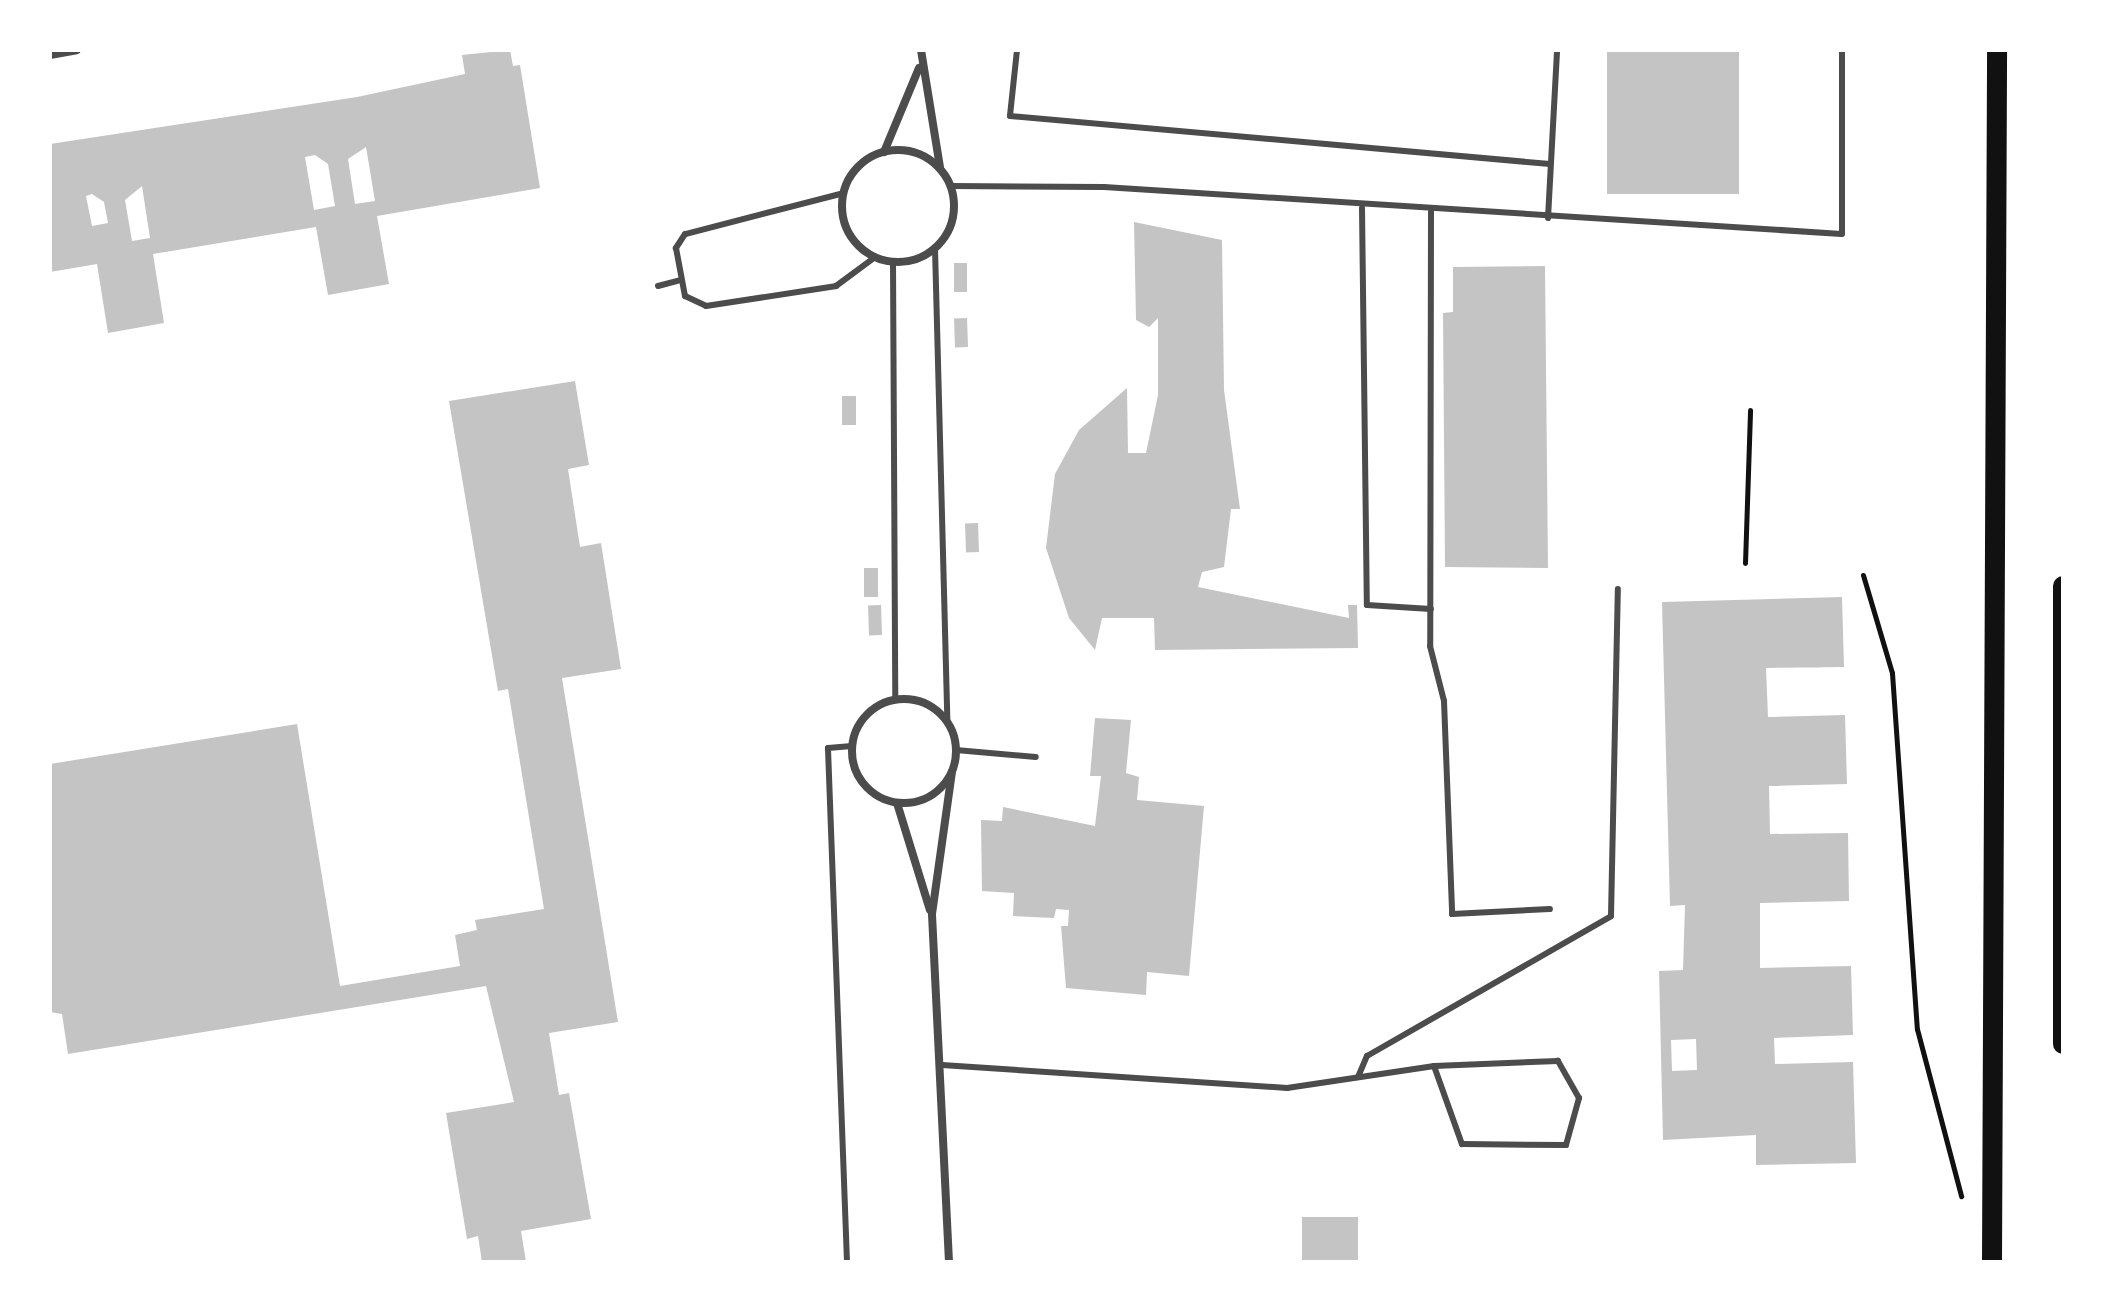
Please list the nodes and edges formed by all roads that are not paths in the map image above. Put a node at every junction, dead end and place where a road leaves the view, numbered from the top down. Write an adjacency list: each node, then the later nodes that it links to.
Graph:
1 (77, 50): 7 (street)
2 (921, 50): 8 (street)
3 (1017, 50): 10 (lane)
4 (1557, 50): 10 (lane)
5 (1842, 50): 16 (lane)
6 (1997, 50): 40 (main road)
7 (50, 55)
8 (920, 66): 9 (street); 11 (street)
9 (884, 152): 11 (street); 13 (street)
10 (1550, 164): 16 (lane)
11 (940, 169): 12 (street)
12 (951, 186): 14 (lane); 17 (street)
13 (844, 193): 18 (street); 20 (lane)
14 (1362, 208): 15 (lane); 24 (lane)
15 (1431, 212): 16 (lane); 24 (lane)
16 (1548, 218)
17 (935, 248): 19 (street); 26 (lane)
18 (875, 257): 19 (street); 20 (lane)
19 (893, 262): 25 (lane)
20 (680, 280): 21 (lane)
21 (658, 286)
22 (2063, 586): 34 (main road)
23 (1618, 589): 37 (lane)
24 (1431, 609): 32 (lane)
25 (895, 700): 26 (street); 27 (street)
26 (947, 722): 28 (street)
27 (852, 746): 31 (street); 38 (lane)
28 (956, 750): 29 (lane); 30 (street)
29 (1036, 757)
30 (952, 772): 31 (street); 33 (street)
31 (897, 803): 33 (street)
32 (1550, 909)
33 (932, 914): 35 (street)
34 (2063, 1044)
35 (942, 1065): 37 (lane); 39 (street)
36 (1434, 1066): 36 (lane); 37 (lane)
37 (1358, 1077)
38 (847, 1262)
39 (949, 1262)
40 (1992, 1262)

